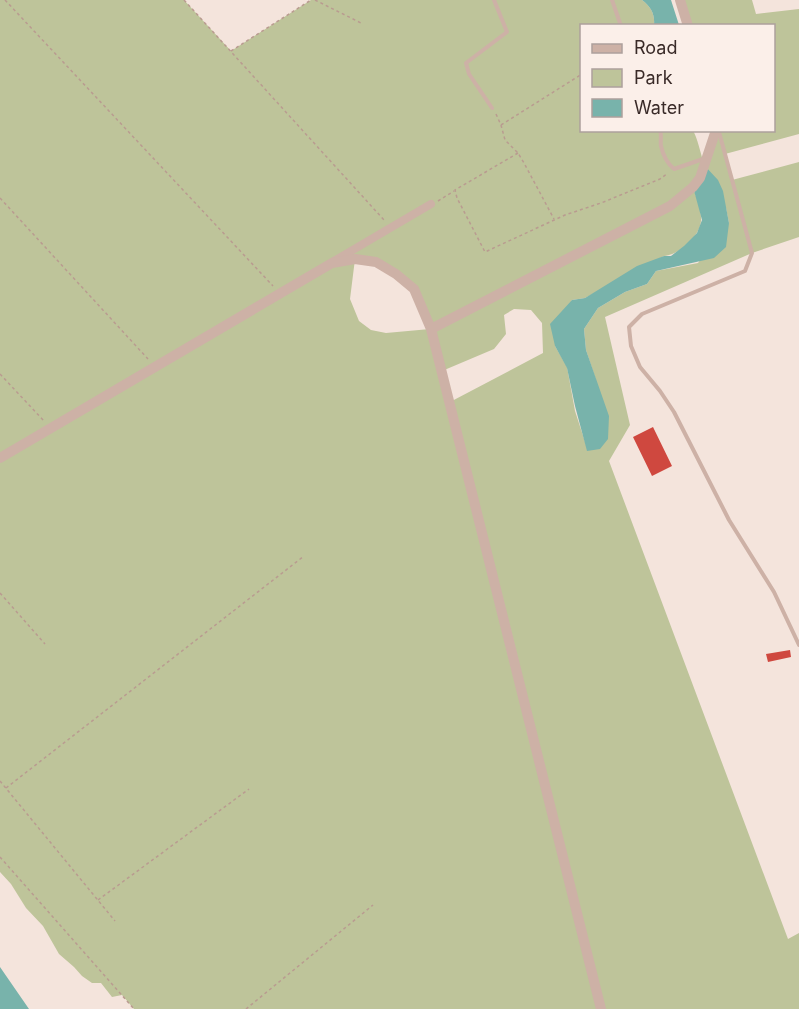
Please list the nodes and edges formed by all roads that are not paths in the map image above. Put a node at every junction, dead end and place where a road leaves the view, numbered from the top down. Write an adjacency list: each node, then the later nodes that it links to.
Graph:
1 (494, 0): 6 (lane)
2 (612, 0): 4 (lane)
3 (680, 0): 5 (street)
4 (620, 24)
5 (687, 24)
6 (492, 108)
7 (660, 132): 10 (lane)
8 (716, 132): 10 (street)
9 (718, 132): 15 (lane)
10 (707, 158): 13 (street)
11 (431, 204): 12 (street)
12 (325, 266): 13 (street); 14 (street)
13 (431, 329): 16 (street)
14 (0, 458)
15 (799, 645)
16 (601, 1009)

